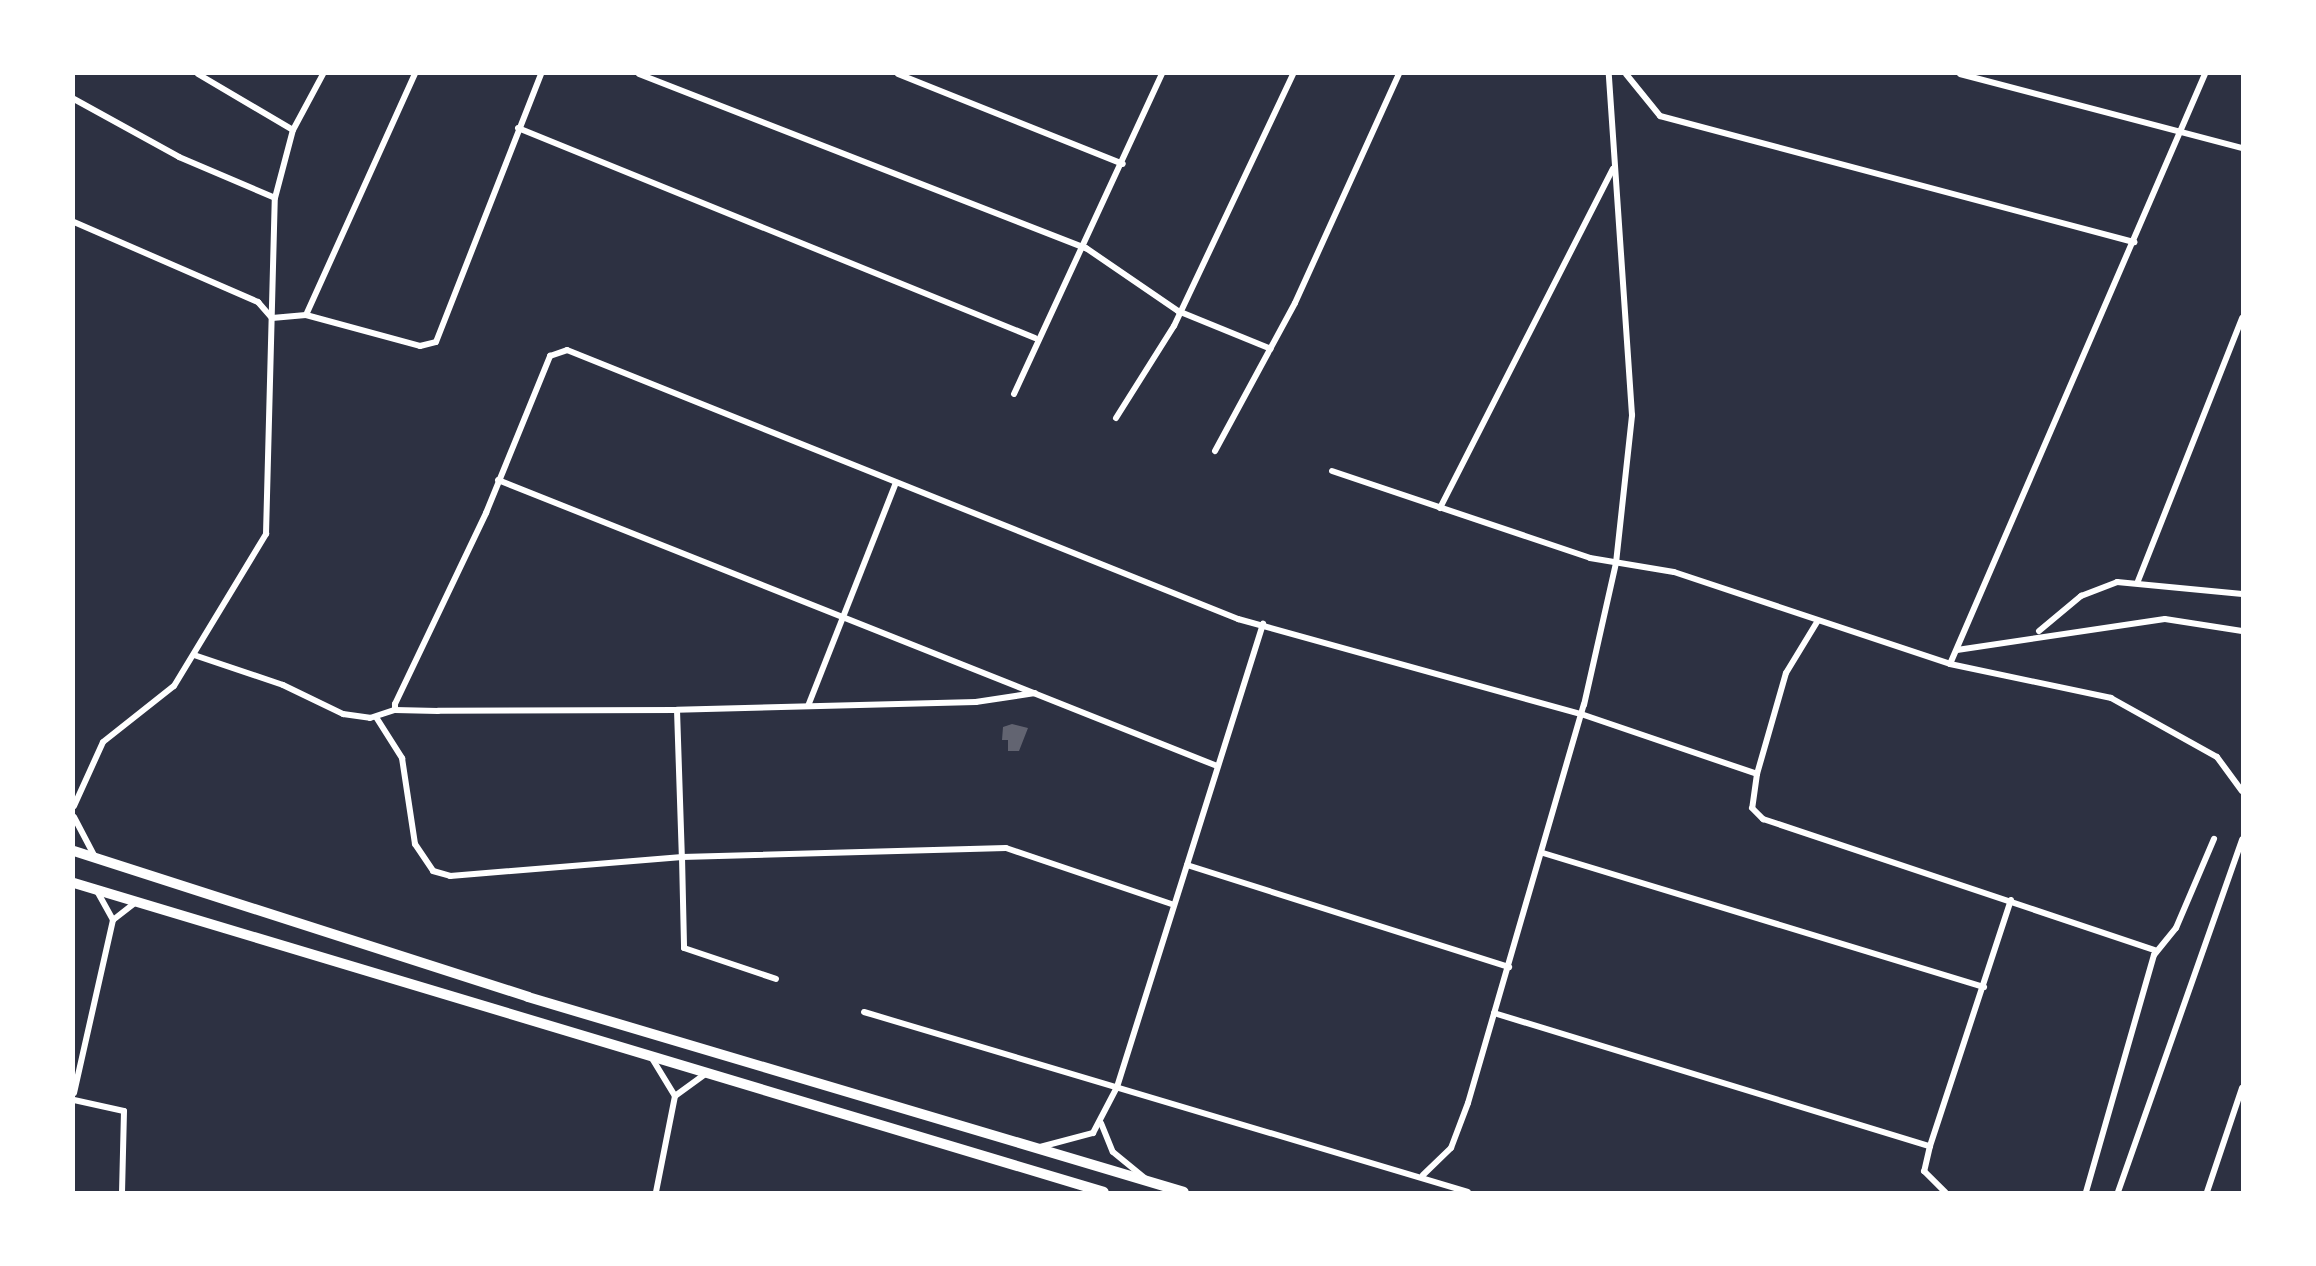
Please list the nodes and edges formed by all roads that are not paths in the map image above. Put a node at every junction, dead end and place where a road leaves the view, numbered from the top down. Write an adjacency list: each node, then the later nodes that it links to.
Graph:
1 (198, 74): 16 (street)
2 (323, 74): 16 (street)
3 (415, 74): 26 (street)
4 (541, 74): 15 (street)
5 (639, 74): 24 (street)
6 (898, 74): 19 (street)
7 (1162, 74): 19 (street)
8 (1293, 74): 25 (street)
9 (1399, 74): 30 (street)
10 (1609, 74): 20 (street)
11 (1626, 74): 23 (street)
12 (1960, 74): 17 (street)
13 (2205, 74): 17 (street)
14 (74, 99): 21 (street)
15 (518, 128): 26 (street); 29 (street)
16 (293, 130): 21 (street)
17 (2181, 132): 18 (street); 23 (street)
18 (2242, 148)
19 (1123, 164): 24 (street)
20 (1614, 167): 37 (street); 38 (street)
21 (275, 198): 27 (street)
22 (74, 222): 27 (street)
23 (2136, 242): 46 (street)
24 (1086, 248): 25 (street); 29 (street)
25 (1178, 311): 30 (street); 32 (street)
26 (306, 314): 27 (street)
27 (272, 318): 47 (street)
28 (2242, 318): 39 (street)
29 (1035, 338): 31 (street)
30 (1271, 349): 33 (street)
31 (1014, 394)
32 (1116, 418)
33 (1215, 452)
34 (1332, 471): 37 (street)
35 (498, 480): 36 (street); 41 (street); 51 (street)
36 (896, 483): 41 (street); 43 (street)
37 (1440, 508): 38 (street)
38 (1616, 563): 42 (street); 53 (street)
39 (2138, 581): 40 (street); 45 (street)
40 (2242, 594)
41 (840, 615): 49 (street); 50 (street)
42 (1817, 622): 48 (street); 56 (street)
43 (1263, 623): 53 (street); 55 (street)
44 (2242, 631): 45 (street)
45 (2038, 633): 46 (street)
46 (1957, 650): 48 (street)
47 (194, 655): 54 (street); 58 (street)
48 (1950, 664): 57 (street)
49 (1035, 693): 50 (street); 55 (street)
50 (808, 706): 52 (street)
51 (395, 710): 52 (street); 54 (street)
52 (677, 710): 65 (street)
53 (1581, 714): 56 (street); 63 (street)
54 (376, 717): 65 (street)
55 (1217, 766): 66 (street)
56 (1757, 774): 69 (street)
57 (2242, 790)
58 (74, 806)
59 (74, 817): 64 (street)
60 (2214, 839): 73 (street)
61 (2242, 839): 98 (street)
62 (74, 851): 64 (main road)
63 (1542, 853): 74 (street); 76 (street)
64 (94, 857): 88 (main road)
65 (681, 857): 71 (street); 75 (street)
66 (1187, 865): 71 (street); 74 (street)
67 (74, 883): 68 (main road)
68 (96, 890): 70 (main road); 72 (street)
69 (2011, 900): 73 (street); 76 (street)
70 (136, 902): 72 (street); 79 (main road)
71 (1174, 905): 81 (street)
72 (113, 920): 83 (street)
73 (2155, 950): 97 (street)
74 (1509, 967): 78 (street)
75 (776, 979)
76 (1983, 987): 87 (street)
77 (864, 1012): 81 (street)
78 (1494, 1013): 87 (street); 89 (street)
79 (653, 1060): 80 (main road); 84 (street)
80 (705, 1074): 84 (street); 93 (main road)
81 (1116, 1087): 86 (street); 89 (street)
82 (2242, 1088): 99 (street)
83 (74, 1093)
84 (675, 1096): 92 (street)
85 (74, 1100): 91 (street)
86 (1101, 1123): 88 (street); 90 (street)
87 (1930, 1146): 96 (street)
88 (1033, 1147): 90 (main road)
89 (1423, 1175): 95 (street)
90 (1150, 1182): 94 (main road)
91 (121, 1192)
92 (656, 1192)
93 (1104, 1192)
94 (1184, 1192)
95 (1468, 1192)
96 (1945, 1192)
97 (2086, 1192)
98 (2118, 1192)
99 (2207, 1192)

